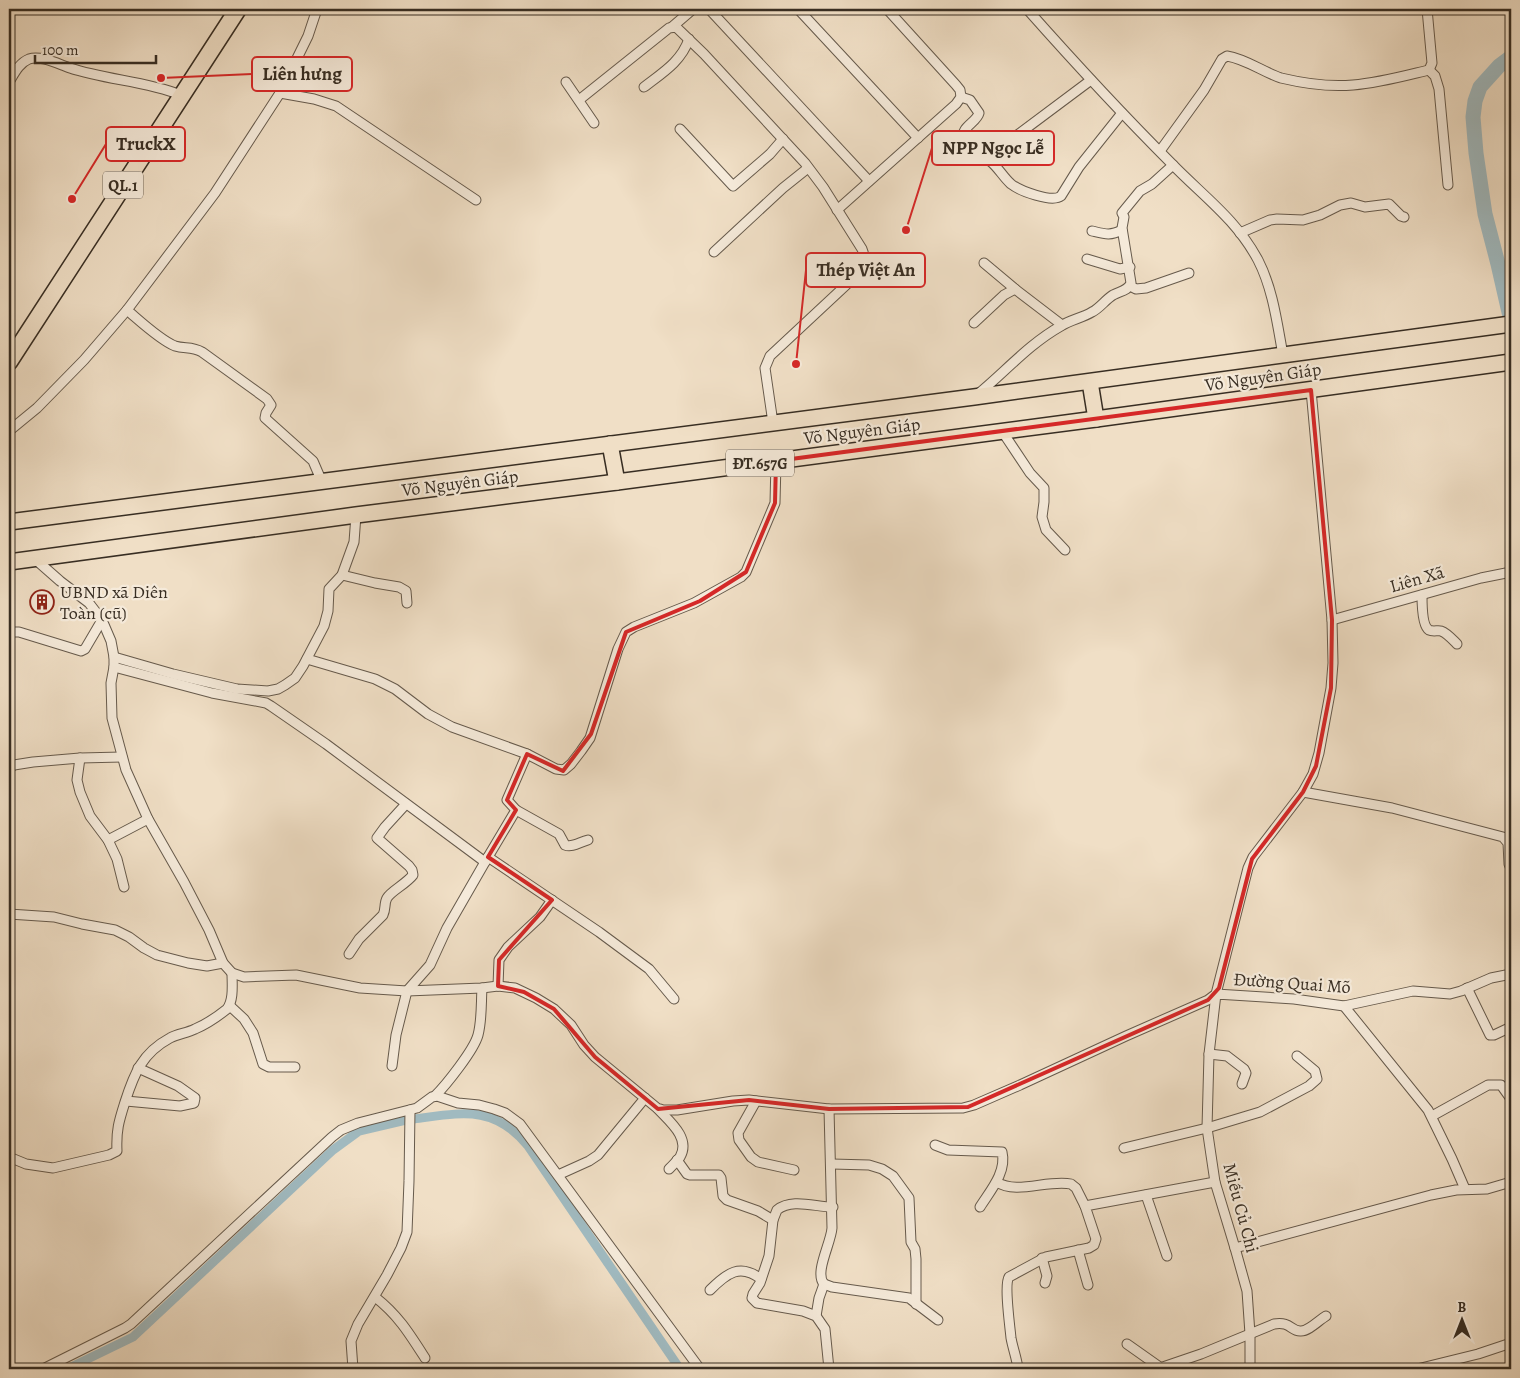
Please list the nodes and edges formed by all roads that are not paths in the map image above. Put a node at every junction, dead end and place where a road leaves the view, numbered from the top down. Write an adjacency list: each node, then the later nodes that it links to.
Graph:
1 (238, 9): 17 (highway, QL.1)
2 (317, 9): 16 (street)
3 (693, 9): 9 (street)
4 (709, 9): 29 (street)
5 (798, 9): 24 (street)
6 (887, 9): 18 (street)
7 (1427, 9): 11 (street)
8 (1031, 10): 12 (street)
9 (672, 27): 10 (street); 19 (street)
10 (688, 39): 15 (street); 25 (street)
11 (1429, 70): 26 (street); 30 (street)
12 (1091, 80): 20 (street); 23 (street)
13 (9, 82): 17 (street)
14 (566, 82): 19 (street)
15 (644, 87)
16 (280, 93): 31 (street); 44 (street)
17 (182, 95): 49 (highway, QL.1)
18 (962, 97): 20 (street); 24 (street)
19 (579, 100): 21 (street)
20 (1122, 113): 26 (street)
21 (594, 123)
22 (680, 129): 25 (street)
23 (1016, 136)
24 (918, 138): 29 (street)
25 (783, 139): 28 (street)
26 (1160, 152): 27 (street)
27 (1173, 165): 34 (street); 36 (street)
28 (808, 168): 32 (street); 37 (street)
29 (869, 181): 32 (street)
30 (1448, 185)
31 (476, 200)
32 (837, 210): 55 (street)
33 (1404, 217): 36 (street)
34 (1122, 230): 35 (street); 40 (street)
35 (1092, 231)
36 (1240, 233): 48 (street)
37 (714, 252)
38 (1087, 259): 40 (street)
39 (984, 263): 43 (street)
40 (1130, 267): 42 (street)
41 (1189, 274): 42 (street)
42 (1130, 286): 47 (street)
43 (1015, 289): 45 (street); 47 (street)
44 (127, 310): 56 (street); 60 (street)
45 (974, 323)
46 (1511, 324): 48 (main road, Võ Nguyên Giáp / ĐT.657G)
47 (1062, 325): 53 (street)
48 (1283, 355): 51 (main road, Võ Nguyên Giáp / ĐT.657G)
49 (9, 362)
50 (1511, 362): 52 (main road, Võ Nguyên Giáp / ĐT.657G)
51 (1090, 382): 53 (main road, Võ Nguyên Giáp / ĐT.657G); 54 (main road)
52 (1311, 390): 54 (main road, Võ Nguyên Giáp / ĐT.657G); 72 (street, Miếu Củ Chi)
53 (974, 397): 55 (main road, Võ Nguyên Giáp / ĐT.657G)
54 (1096, 419): 57 (main road, Võ Nguyên Giáp / ĐT.657G)
55 (773, 423): 58 (main road, Võ Nguyên Giáp / ĐT.657G)
56 (9, 431)
57 (1002, 431): 59 (main road, Võ Nguyên Giáp / ĐT.657G); 64 (street)
58 (610, 444): 60 (main road, Võ Nguyên Giáp / ĐT.657G); 61 (main road)
59 (776, 461): 61 (main road, Võ Nguyên Giáp / ĐT.657G); 77 (street)
60 (322, 482): 63 (main road, Võ Nguyên Giáp / ĐT.657G)
61 (617, 482): 62 (main road, Võ Nguyên Giáp / ĐT.657G)
62 (356, 515): 65 (main road, Võ Nguyên Giáp / ĐT.657G); 68 (street)
63 (9, 522)
64 (1065, 550)
65 (35, 559): 66 (main road, Võ Nguyên Giáp / ĐT.657G); 71 (street)
66 (9, 562)
67 (1511, 572): 69 (street, Liên Xã)
68 (342, 575): 70 (street); 75 (street)
69 (1422, 594): 72 (street, Liên Xã); 74 (street)
70 (407, 602)
71 (102, 620): 73 (street); 76 (street)
72 (1332, 620): 81 (street, Miếu Củ Chi)
73 (9, 632)
74 (1457, 644)
75 (307, 659): 76 (street); 77 (street)
76 (114, 662): 78 (street); 82 (street)
77 (527, 754): 83 (street)
78 (122, 757): 79 (street); 84 (street)
79 (80, 758): 80 (street); 85 (street)
80 (9, 769)
81 (1303, 792): 88 (street); 101 (street, Miếu Củ Chi)
82 (406, 804): 87 (street); 93 (street)
83 (516, 810): 86 (street); 87 (street)
84 (148, 819): 85 (street); 94 (street)
85 (108, 840): 90 (street)
86 (588, 840)
87 (487, 860): 91 (street); 100 (street)
88 (1511, 869): 89 (street)
89 (1511, 886)
90 (124, 887)
91 (552, 900): 97 (street); 102 (street)
92 (9, 914): 94 (street)
93 (349, 954)
94 (223, 962): 95 (street)
95 (232, 973): 100 (street); 103 (street)
96 (1511, 974): 99 (street, Đường Quai Mõ)
97 (498, 986): 98 (street); 113 (street)
98 (482, 988): 100 (street); 112 (street)
99 (1467, 988): 104 (street, Đường Quai Mõ); 105 (street)
100 (407, 991): 108 (street)
101 (1216, 994): 104 (street, Đường Quai Mõ); 106 (street, Miếu Củ Chi); 118 (street)
102 (674, 999)
103 (230, 1006): 109 (street); 110 (street)
104 (1344, 1006): 120 (street)
105 (1511, 1027)
106 (1210, 1054): 111 (street); 121 (street, Miếu Củ Chi)
107 (1297, 1056): 121 (street)
108 (392, 1066)
109 (295, 1067)
110 (138, 1068): 115 (street); 115 (street)
111 (1242, 1084)
112 (435, 1096): 119 (street); 129 (street)
113 (645, 1098): 117 (street); 129 (street)
114 (1511, 1098): 120 (street)
115 (126, 1101): 124 (street)
116 (756, 1101): 117 (street); 118 (street); 128 (street)
117 (658, 1109): 125 (street)
118 (829, 1109): 126 (street)
119 (410, 1110): 148 (street); 157 (street)
120 (1432, 1116): 133 (street)
121 (1208, 1128): 123 (street); 131 (street, Miếu Củ Chi)
122 (934, 1145): 130 (street)
123 (1124, 1148)
124 (9, 1157)
125 (677, 1160): 127 (street); 138 (street)
126 (832, 1164): 137 (street); 149 (street)
127 (669, 1169)
128 (794, 1170)
129 (558, 1175): 159 (street)
130 (997, 1182): 135 (street); 136 (street)
131 (1215, 1182): 134 (street); 139 (street, Miếu Củ Chi)
132 (1511, 1182): 133 (street)
133 (1465, 1189): 139 (street)
134 (1146, 1195): 135 (street); 141 (street)
135 (1085, 1206): 140 (street)
136 (980, 1207)
137 (832, 1208): 138 (street); 145 (street)
138 (773, 1220): 143 (street)
139 (1235, 1248): 153 (street, Miếu Củ Chi)
140 (1078, 1250): 142 (street); 146 (street)
141 (1167, 1256)
142 (1042, 1258): 144 (street); 161 (street)
143 (761, 1279): 147 (street); 150 (street)
144 (1045, 1283)
145 (824, 1284): 149 (street); 150 (street)
146 (1088, 1285)
147 (710, 1290)
148 (375, 1297): 156 (street); 158 (street)
149 (916, 1304): 152 (street)
150 (816, 1316): 160 (street)
151 (1326, 1316): 153 (street)
152 (938, 1320)
153 (1250, 1334): 162 (street); 163 (street, Miếu Củ Chi)
154 (1511, 1343): 164 (street)
155 (1126, 1344): 162 (street)
156 (425, 1358)
157 (43, 1369)
158 (353, 1369)
159 (700, 1369)
160 (829, 1369)
161 (1018, 1369)
162 (1159, 1369)
163 (1250, 1369)
164 (1417, 1369)

